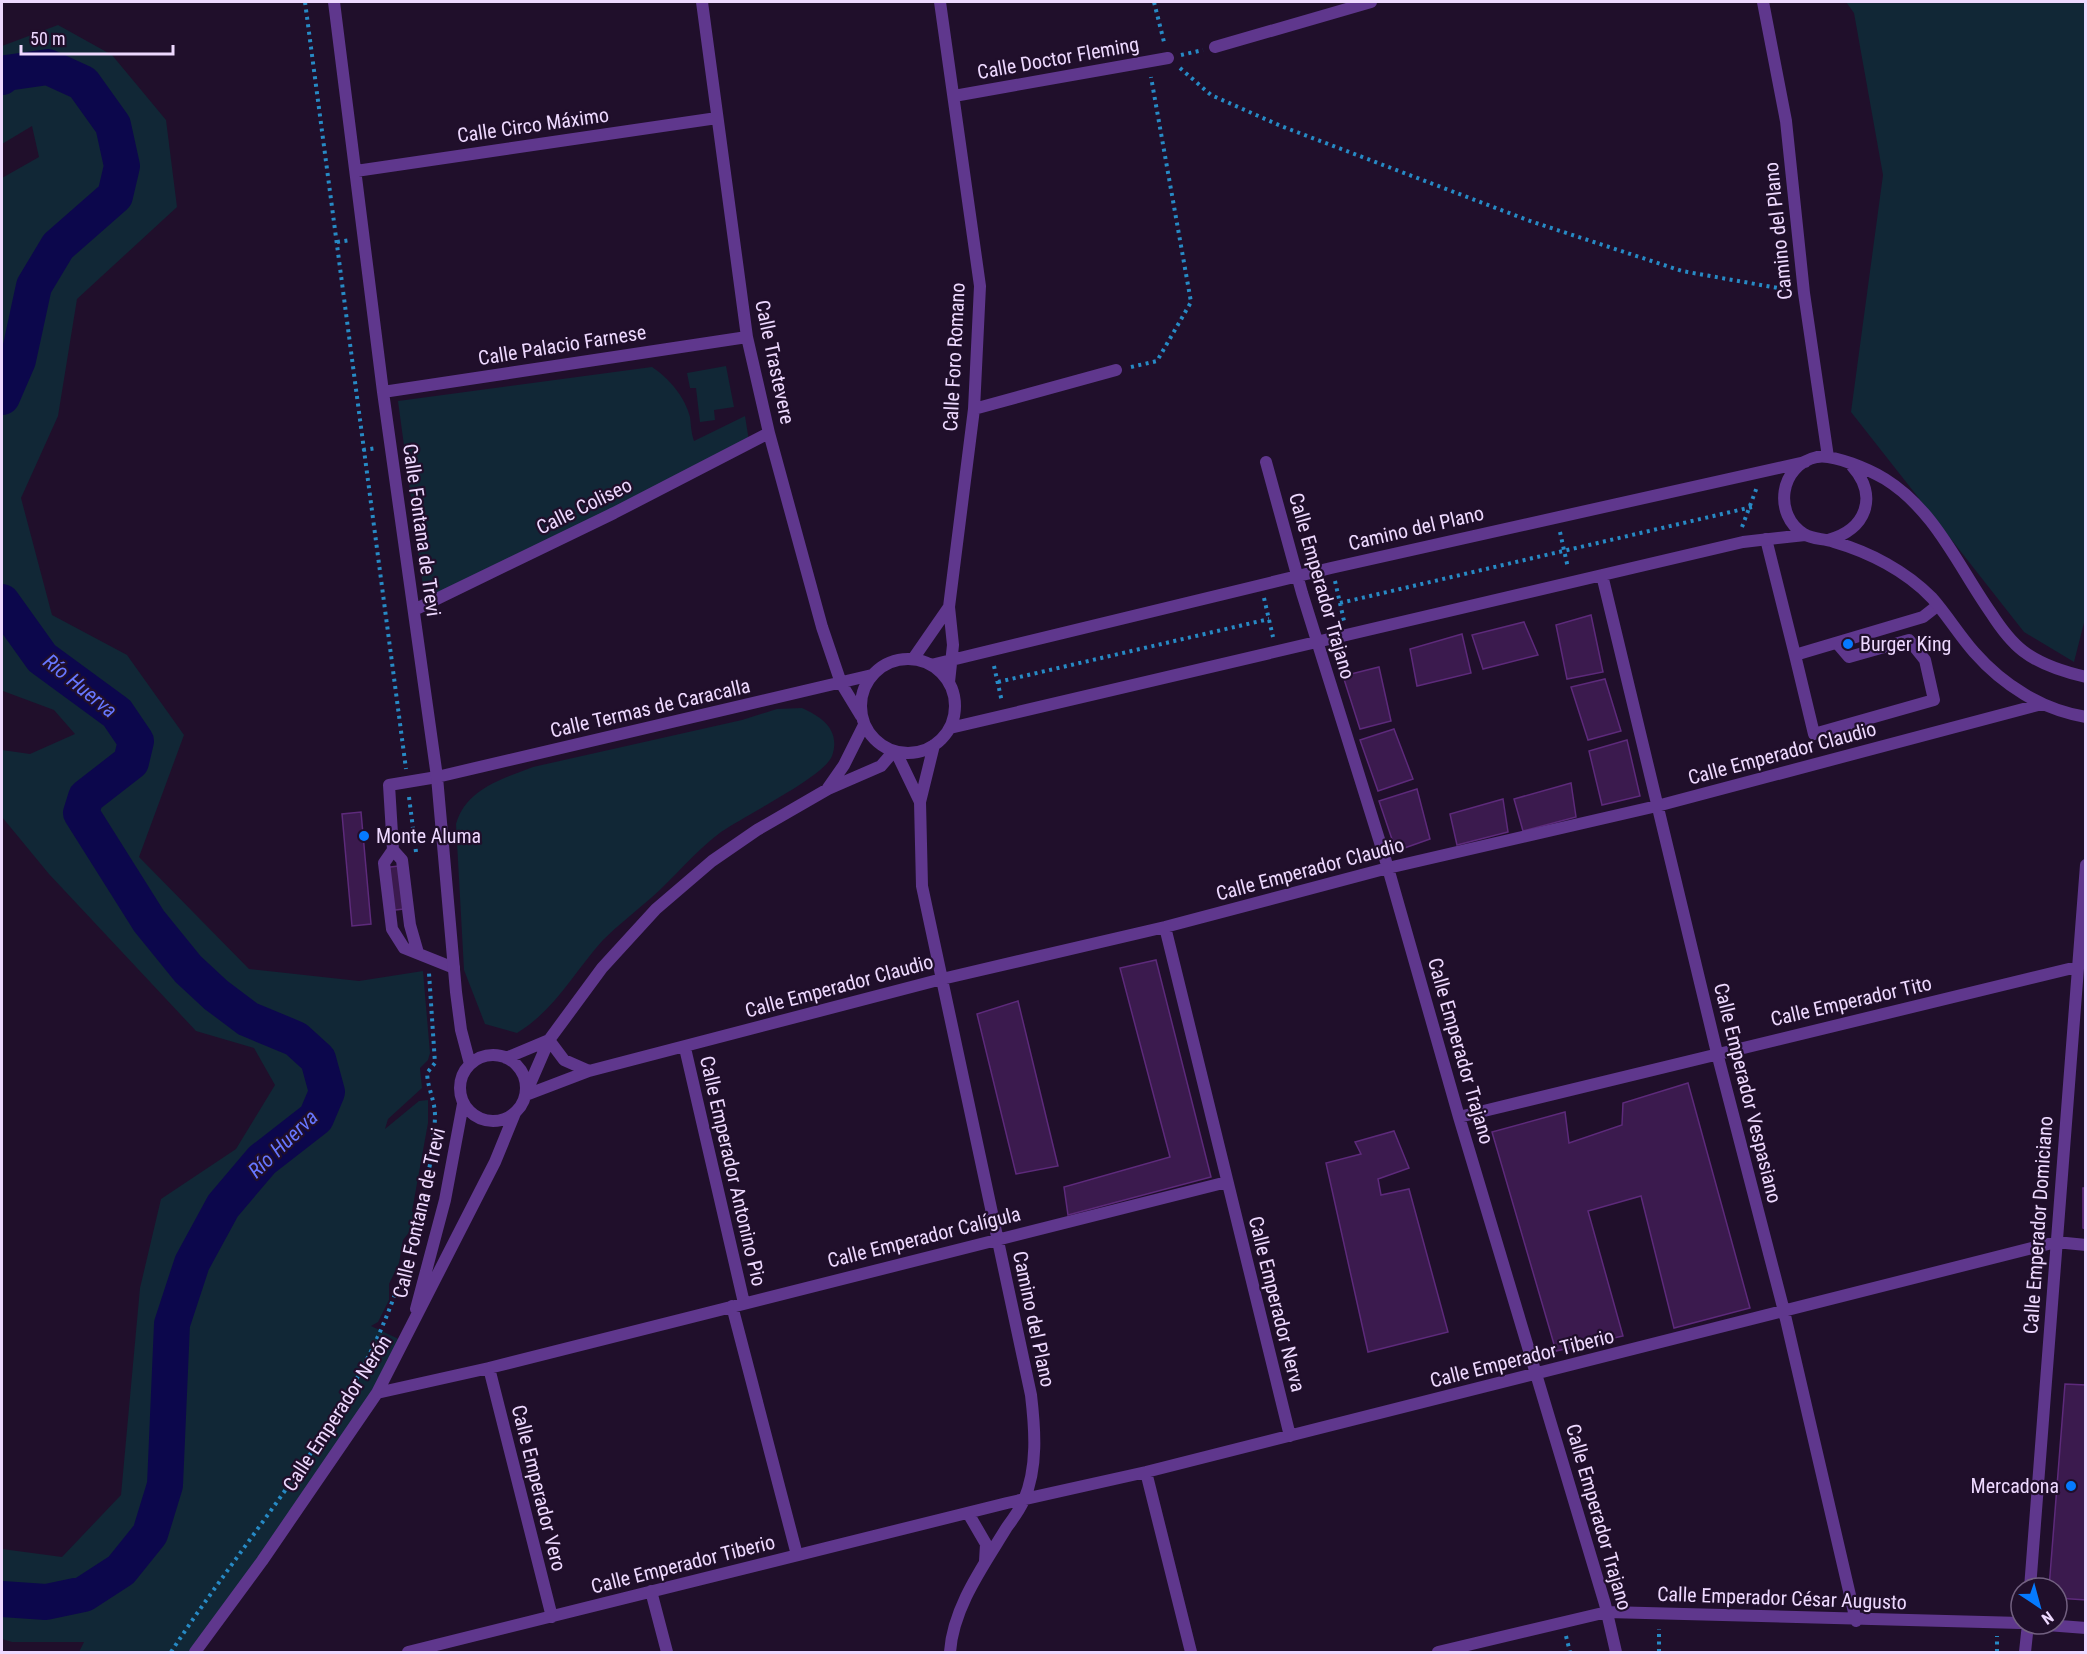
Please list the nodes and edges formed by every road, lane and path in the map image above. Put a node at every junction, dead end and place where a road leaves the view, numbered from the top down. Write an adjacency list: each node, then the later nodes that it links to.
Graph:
1 (305, 2): 64 (path)
2 (334, 2): 13 (street, Calle Fontana de Trevi)
3 (702, 2): 12 (street, Calle Trastevere)
4 (940, 2): 11 (street, Calle Foro Romano)
5 (1154, 2): 9 (path)
6 (1371, 2): 8 (street)
7 (1763, 2): 14 (street, Camino del Plano)
8 (1215, 47): 9 (path)
9 (1168, 58): 10 (street, Calle Doctor Fleming); 14 (path)
10 (1149, 62): 11 (street, Calle Doctor Fleming); 16 (path)
11 (954, 96): 18 (street, Calle Foro Romano)
12 (717, 118): 13 (street, Calle Circo Máximo); 15 (street, Calle Trastevere)
13 (356, 171): 17 (street, Calle Fontana de Trevi)
14 (1804, 293): 20 (street, Camino del Plano)
15 (747, 337): 17 (street, Calle Palacio Farnese); 19 (street, Calle Trastevere)
16 (1116, 370): 18 (street)
17 (383, 392): 40 (street, Calle Fontana de Trevi)
18 (974, 409): 39 (street, Calle Foro Romano)
19 (769, 433): 40 (street, Calle Coliseo); 55 (street, Calle Trastevere)
20 (1828, 457): 22 (street); 23 (street)
21 (1266, 462): 34 (street, Calle Emperador Trajano)
22 (1805, 462): 24 (street, Camino del Plano); 27 (street)
23 (1851, 465): 29 (street); 52 (street)
24 (1762, 469): 25 (path); 26 (street, Camino del Plano)
25 (1752, 507): 30 (path); 31 (path)
26 (1556, 516): 31 (path); 32 (street, Camino del Plano)
27 (1806, 535): 28 (street); 29 (street)
28 (1766, 539): 30 (street); 47 (street)
29 (1828, 540): 38 (street)
30 (1743, 542): 33 (street)
31 (1564, 550): 35 (path); 37 (path)
32 (1331, 568): 34 (street, Camino del Plano); 37 (path)
33 (1602, 575): 35 (street); 67 (street, Calle Emperador Vespasiano)
34 (1297, 576): 36 (street, Camino del Plano); 43 (street, Calle Emperador Trajano)
35 (1571, 582): 42 (street)
36 (1260, 584): 41 (path); 45 (street, Camino del Plano)
37 (1340, 603): 42 (path)
38 (1938, 606): 44 (street); 56 (street)
39 (949, 607): 48 (street, Calle Foro Romano); 49 (street, Calle Foro Romano)
40 (414, 610): 63 (street, Calle Fontana de Trevi)
41 (1269, 619): 46 (path); 54 (path)
42 (1347, 633): 43 (street)
43 (1316, 640): 46 (street); 71 (street, Calle Emperador Trajano)
44 (1838, 643): 47 (street); 47 (street)
45 (991, 649): 48 (street, Camino del Plano); 54 (path)
46 (1276, 650): 57 (street)
47 (1796, 655)
48 (953, 658): 50 (street, Camino del Plano); 53 (street, Calle Foro Romano)
49 (913, 659): 50 (street); 51 (street)
50 (932, 665): 53 (street)
51 (872, 675): 55 (street, Calle Termas de Caracalla); 59 (street)
52 (2085, 677)
53 (949, 682): 60 (street)
54 (998, 682): 57 (path)
55 (841, 683): 59 (street, Calle Trastevere); 63 (street, Calle Termas de Caracalla)
56 (2042, 704): 58 (street); 67 (street, Calle Emperador Claudio)
57 (1005, 715): 60 (street)
58 (2085, 717)
59 (863, 721): 62 (street); 65 (street)
60 (950, 728): 61 (street)
61 (934, 745): 62 (street); 66 (street, Camino del Plano)
62 (895, 752): 65 (street); 66 (street, Camino del Plano)
63 (437, 777): 64 (street, Calle Termas de Caracalla); 75 (street, Calle Fontana de Trevi)
64 (408, 782): 68 (street); 69 (path)
65 (828, 789): 77 (street)
66 (920, 802): 76 (street, Camino del Plano)
67 (1657, 806): 71 (street, Calle Emperador Claudio); 79 (street, Calle Emperador Vespasiano)
68 (393, 850): 73 (street); 73 (street)
69 (416, 856)
70 (2085, 865): 74 (street, Calle Emperador Domiciano)
71 (1388, 868): 72 (street, Calle Emperador Claudio); 86 (street, Calle Emperador Trajano)
72 (1165, 927): 76 (street, Calle Emperador Claudio); 87 (street)
73 (423, 955): 75 (street); 113 (path)
74 (2077, 967): 79 (street, Calle Emperador Tito); 89 (street, Calle Emperador Domiciano)
75 (454, 968): 81 (street, Calle Fontana de Trevi)
76 (942, 979): 78 (street, Calle Emperador Claudio); 88 (street, Camino del Plano)
77 (549, 1040): 80 (street); 82 (street); 83 (street)
78 (685, 1048): 82 (street, Calle Emperador Claudio); 91 (street, Calle Emperador Antonino Pio)
79 (1717, 1053): 86 (street, Calle Emperador Tito); 92 (street, Calle Emperador Vespasiano)
80 (506, 1058): 81 (street); 83 (street)
81 (470, 1064): 84 (street)
82 (589, 1071): 83 (street, Calle Emperador Claudio)
83 (526, 1094): 85 (street)
84 (463, 1104): 85 (street); 93 (street, Calle Fontana de Trevi)
85 (515, 1113): 93 (street, Calle Emperador Nerón)
86 (1459, 1117): 95 (street, Calle Emperador Trajano)
87 (1227, 1182): 88 (street, Calle Emperador Calígula); 97 (street, Calle Emperador Nerva)
88 (996, 1239): 91 (street, Calle Emperador Calígula); 99 (street, Camino del Plano)
89 (2056, 1242): 90 (street, Calle Emperador Tiberio); 92 (street, Calle Emperador Tiberio); 103 (street, Calle Emperador Domiciano)
90 (2085, 1245)
91 (738, 1304): 94 (street, Calle Emperador Calígula); 101 (street, Calle Emperador Antonino Pio)
92 (1784, 1311): 95 (street, Calle Emperador Tiberio); 108 (street, Calle Emperador Vespasiano)
93 (411, 1331): 96 (street, Calle Emperador Nerón)
94 (489, 1368): 96 (street, Calle Emperador Calígula); 107 (street, Calle Emperador Vero)
95 (1537, 1374): 97 (street, Calle Emperador Tiberio); 105 (street, Calle Emperador Trajano)
96 (377, 1393): 114 (street, Calle Emperador Nerón)
97 (1290, 1436): 98 (street, Calle Emperador Tiberio)
98 (1146, 1472): 99 (street, Calle Emperador Tiberio); 118 (street)
99 (1024, 1499): 100 (street, Calle Emperador Tiberio); 102 (street, Camino del Plano)
100 (968, 1513): 101 (street, Calle Emperador Tiberio); 102 (street)
101 (797, 1555): 104 (street, Calle Emperador Tiberio)
102 (984, 1565): 117 (street, Camino del Plano)
103 (2031, 1576)
104 (651, 1591): 107 (street, Calle Emperador Tiberio); 116 (street)
105 (1607, 1612): 106 (street, Calle Emperador César Augusto); 119 (street, Calle Emperador César Augusto); 120 (street, Calle Emperador Trajano)
106 (1660, 1614): 108 (street, Calle Emperador César Augusto); 121 (path)
107 (552, 1617): 115 (street, Calle Emperador Tiberio)
108 (1856, 1621): 109 (street, Calle Emperador César Augusto)
109 (2009, 1623)
110 (2069, 1627): 111 (street)
111 (2085, 1628)
112 (2027, 1636): 122 (street)
113 (171, 1653)
114 (195, 1653)
115 (408, 1653)
116 (667, 1653)
117 (950, 1653)
118 (1191, 1653)
119 (1438, 1653)
120 (1616, 1653)
121 (1659, 1653)
122 (2025, 1653)

